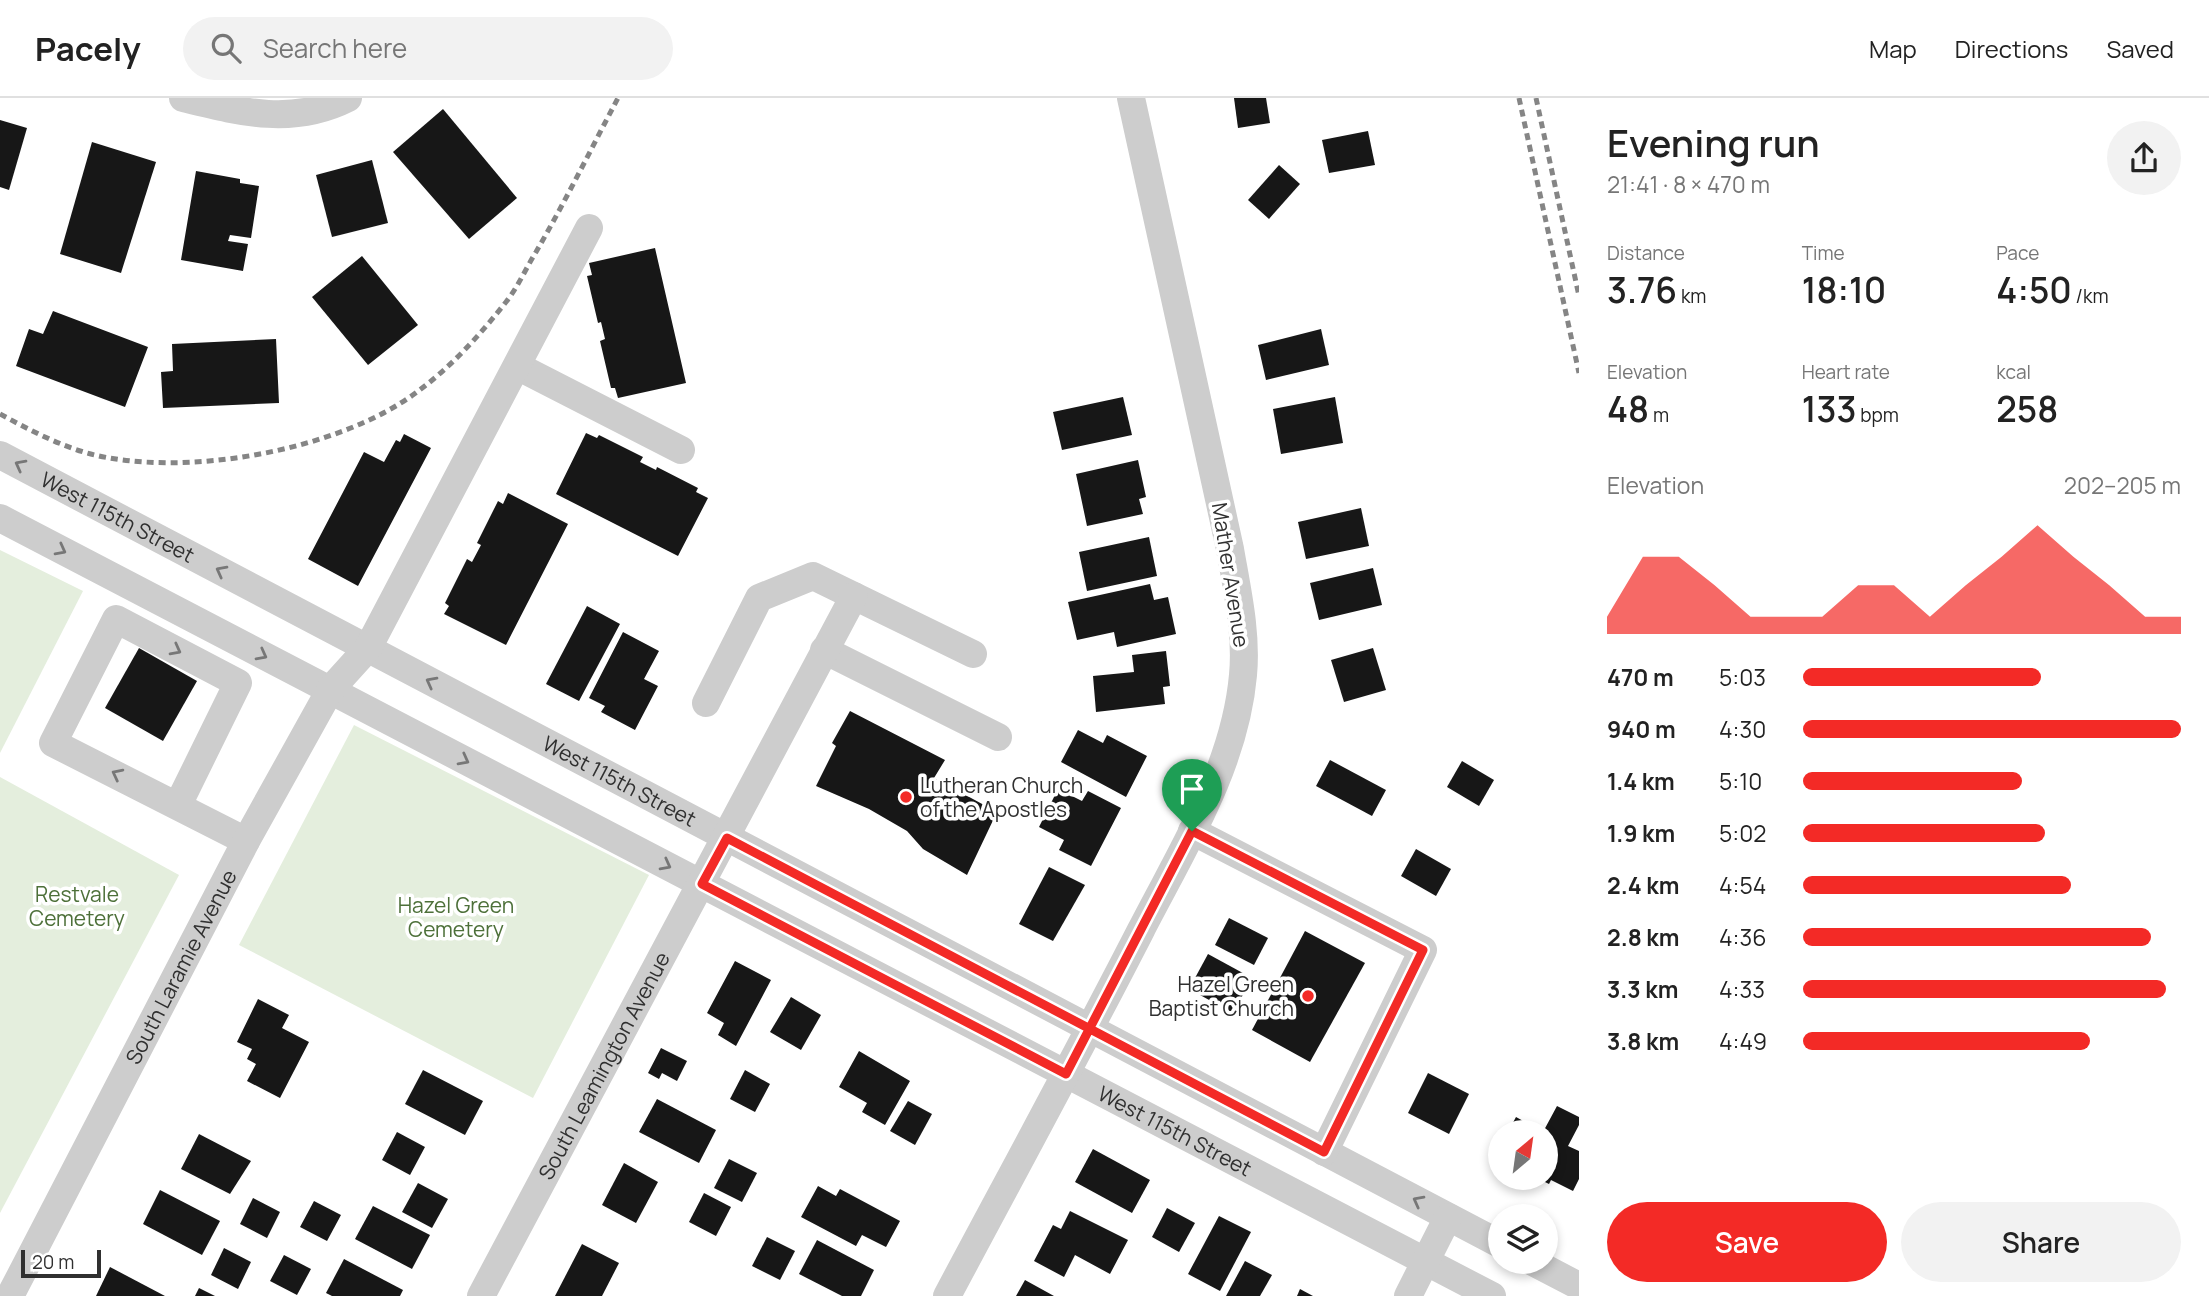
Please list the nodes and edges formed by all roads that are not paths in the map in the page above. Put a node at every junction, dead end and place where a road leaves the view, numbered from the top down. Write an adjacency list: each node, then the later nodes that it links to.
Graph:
1 (183, 98): 2 (street)
2 (348, 98)
3 (1131, 98): 17 (street, Mather Avenue)
4 (589, 228): 5 (street, South Laramie Avenue)
5 (517, 366): 6 (street); 10 (street, South Laramie Avenue)
6 (681, 450)
7 (0, 455): 10 (street, West 115th Street, one-way to 7)
8 (0, 518): 13 (street, West 115th Street, one-way to 13)
9 (854, 596): 11 (street, South Leamington Avenue); 12 (street); 14 (street)
10 (368, 648): 13 (street, South Laramie Avenue); 18 (street, West 115th Street, one-way to 10)
11 (824, 650): 15 (street); 18 (street, South Leamington Avenue)
12 (973, 654)
13 (330, 690): 19 (street, South Laramie Avenue); 20 (street, West 115th Street, one-way to 20)
14 (706, 704)
15 (999, 737)
16 (178, 805): 16 (street, one-way to 16); 19 (street)
17 (1192, 831): 21 (street, Mather Avenue); 23 (street)
18 (727, 838): 20 (street, South Leamington Avenue); 21 (street, West 115th Street)
19 (246, 841): 29 (street, South Laramie Avenue)
20 (702, 884): 22 (street, West 115th Street); 30 (street, South Leamington Avenue)
21 (1090, 1029): 22 (street, Mather Avenue); 23 (street, West 115th Street)
22 (1066, 1074): 26 (street, West 115th Street); 31 (street, Mather Avenue)
23 (1324, 1152): 24 (street, West 115th Street, one-way to 23)
24 (1448, 1217): 25 (street, West 115th Street); 26 (street)
25 (1488, 1238)
26 (1426, 1262): 32 (street); 33 (street, West 115th Street)
27 (1556, 1274): 28 (street)
28 (1579, 1286)
29 (10, 1296)
30 (481, 1296)
31 (947, 1296)
32 (1408, 1296)
33 (1492, 1296)

